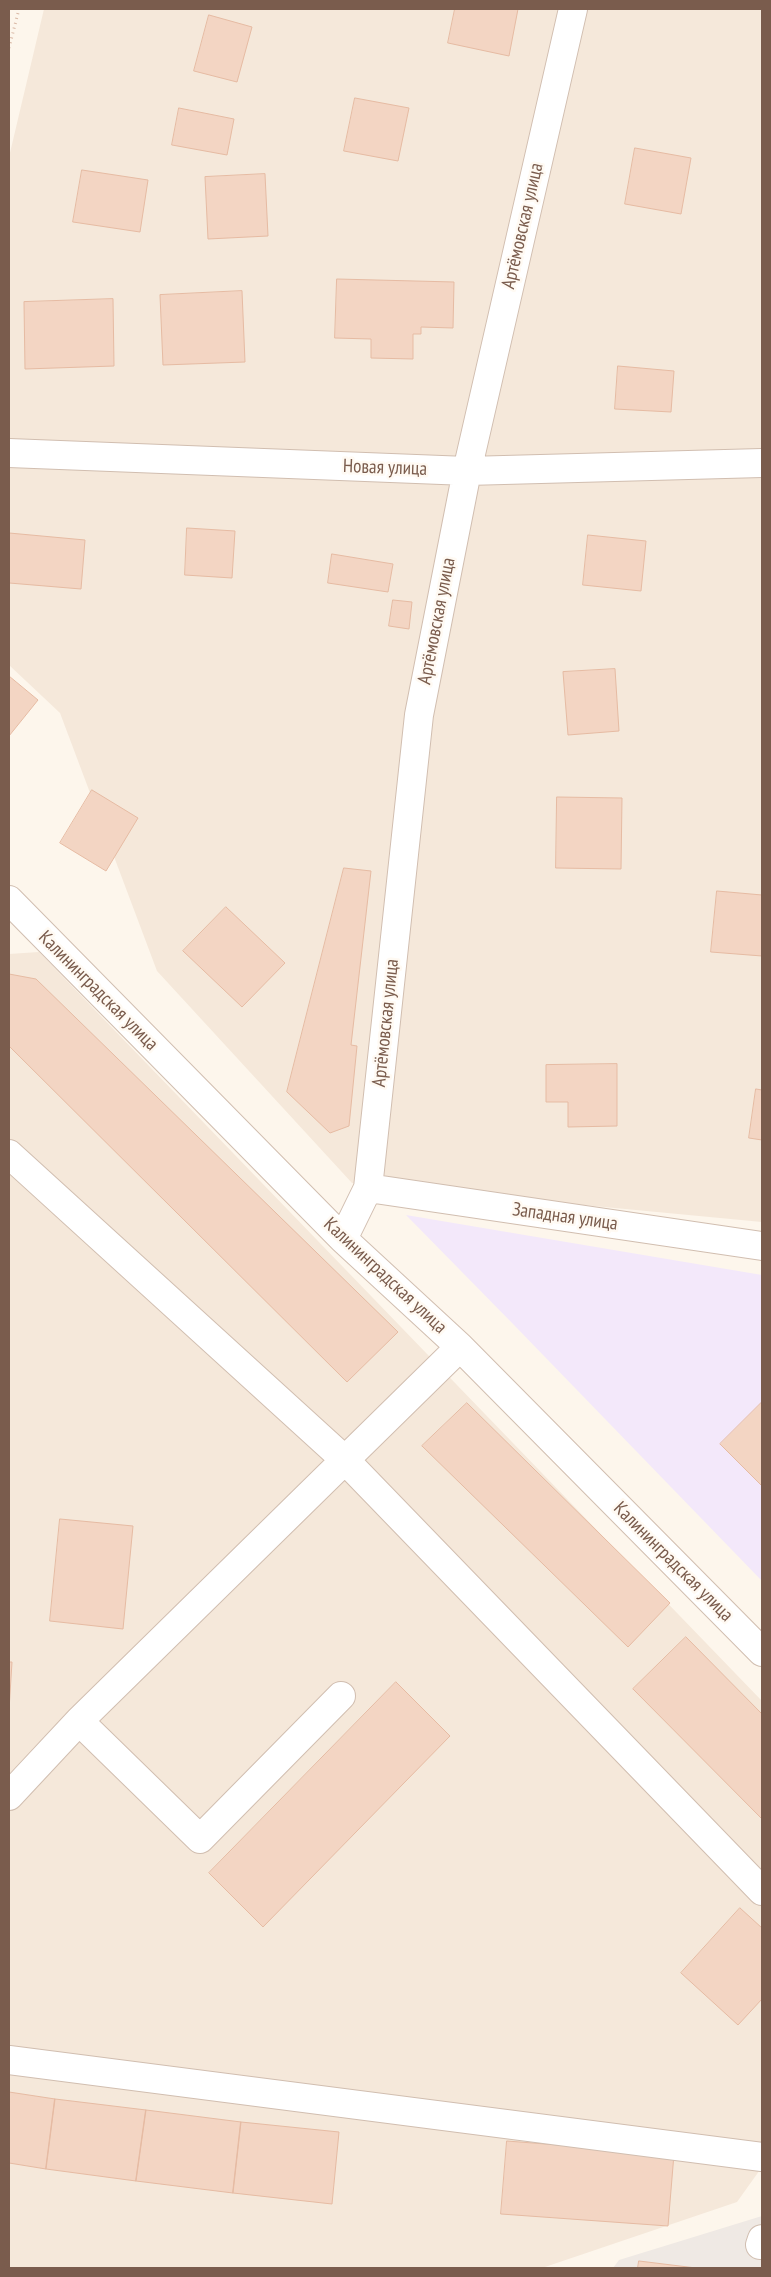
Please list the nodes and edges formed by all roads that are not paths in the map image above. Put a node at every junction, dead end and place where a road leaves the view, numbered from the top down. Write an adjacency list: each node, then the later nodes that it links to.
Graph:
1 (573, 9): 4 (street, Артёмовская улица)
2 (9, 453): 4 (street, Новая улица)
3 (762, 463): 4 (street, Новая улица)
4 (467, 471): 7 (street, Артёмовская улица)
5 (9, 900): 8 (street, Калининградская улица)
6 (9, 1154): 11 (street)
7 (368, 1188): 8 (street, Артёмовская улица); 9 (street, Западная улица)
8 (343, 1239): 10 (street, Калининградская улица)
9 (762, 1246)
10 (460, 1347): 11 (street); 12 (street, Калининградская улица)
11 (345, 1460): 14 (street); 16 (street)
12 (762, 1652)
13 (341, 1696): 14 (street)
14 (79, 1721): 15 (street)
15 (9, 1796)
16 (762, 1891)
17 (9, 2060): 18 (street)
18 (762, 2157)
19 (762, 2239): 20 (street)
20 (762, 2245)

